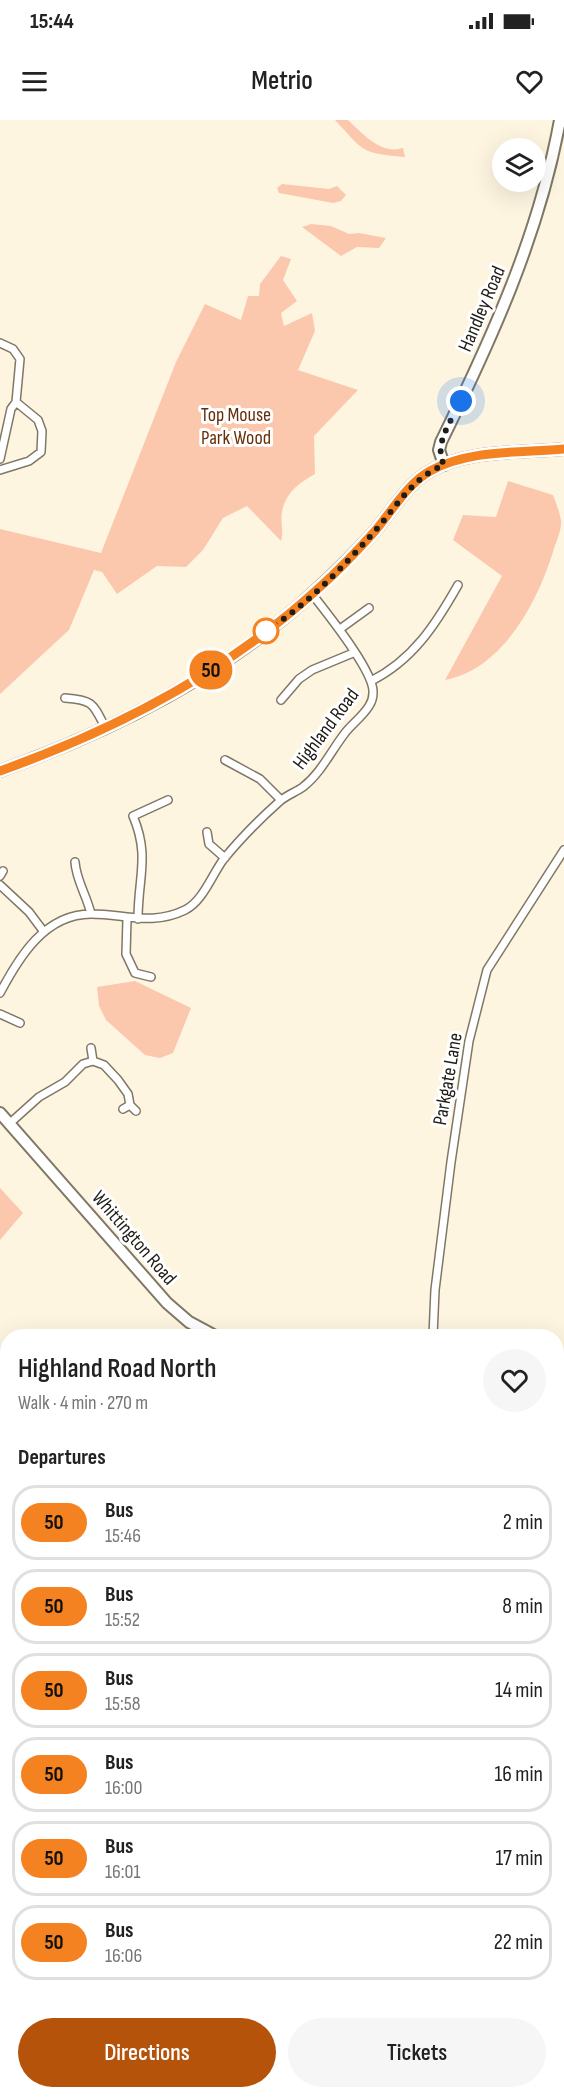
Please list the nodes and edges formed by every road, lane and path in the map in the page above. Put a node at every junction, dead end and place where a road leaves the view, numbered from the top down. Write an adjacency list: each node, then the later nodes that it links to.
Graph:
1 (560, 120): 6 (street, Handley Road)
2 (0, 343): 3 (street)
3 (16, 402): 5 (street); 7 (street)
4 (564, 449): 6 (street)
5 (0, 459)
6 (444, 465): 9 (street)
7 (0, 470)
8 (458, 585): 13 (street)
9 (312, 594): 11 (street, Highland Road); 16 (street)
10 (369, 608): 11 (street)
11 (340, 629): 12 (street, Highland Road)
12 (353, 653): 13 (street, Highland Road); 15 (street)
13 (371, 681): 20 (street, Highland Road)
14 (65, 698): 16 (street)
15 (281, 700)
16 (106, 729): 18 (street)
17 (225, 760): 20 (street)
18 (0, 771)
19 (168, 800): 28 (street)
20 (281, 800): 23 (street, Highland Road)
21 (207, 832): 23 (street)
22 (564, 850): 42 (street, Parkgate Lane)
23 (225, 858): 28 (street, Highland Road)
24 (75, 862): 26 (street)
25 (0, 885): 29 (street)
26 (91, 914): 27 (street, Highland Road); 29 (street, Highland Road)
27 (127, 919): 28 (street, Highland Road); 31 (street)
28 (138, 919)
29 (44, 932): 32 (street, Highland Road)
30 (0, 974): 32 (street)
31 (151, 977)
32 (8, 979): 33 (street, Highland Road)
33 (0, 993)
34 (0, 1014): 35 (street)
35 (20, 1023)
36 (92, 1048): 37 (street)
37 (93, 1061): 38 (street); 40 (street)
38 (136, 1111)
39 (0, 1113): 40 (street, Whittington Road)
40 (9, 1124): 41 (street, Whittington Road)
41 (202, 1329)
42 (433, 1329)

